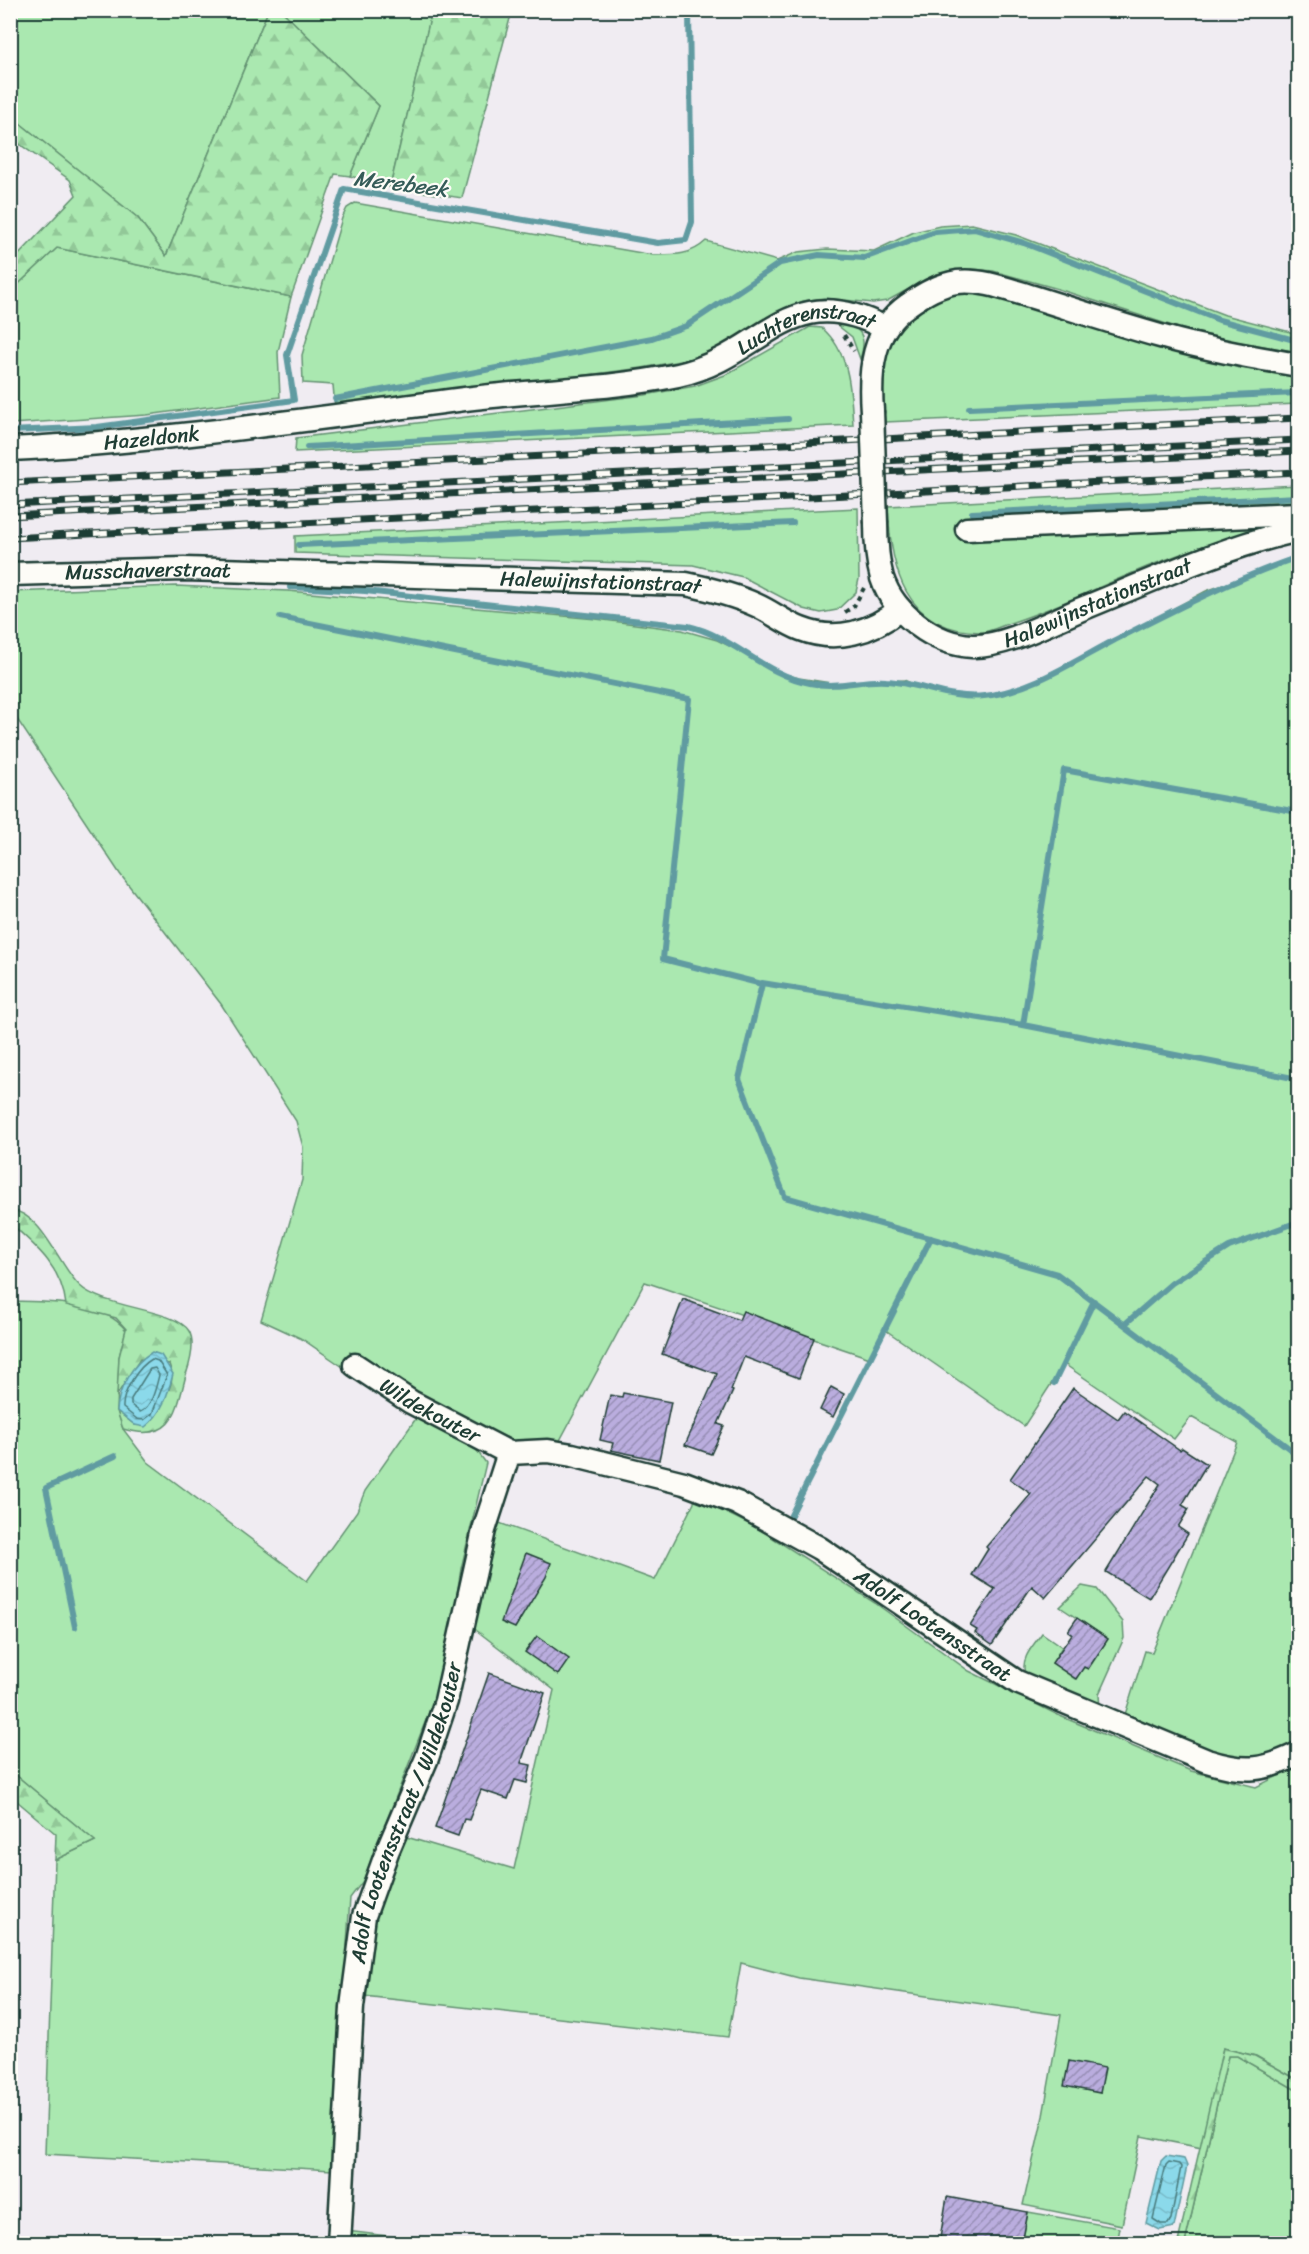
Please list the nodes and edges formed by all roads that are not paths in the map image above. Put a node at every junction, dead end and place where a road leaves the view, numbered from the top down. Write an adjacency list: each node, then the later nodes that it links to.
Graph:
1 (885, 328): 2 (street, Luchterenstraat); 3 (street, Luchterenstraat); 10 (street, Halewijnstationstraat, bridge)
2 (1299, 365)
3 (293, 420): 4 (street, Hazeldonk)
4 (10, 448)
5 (1299, 514): 6 (street)
6 (967, 530)
7 (1299, 530): 10 (street, Halewijnstationstraat)
8 (285, 572): 9 (street, Musschaverstraat); 10 (street, Halewijnstationstraat)
9 (10, 574)
10 (900, 609)
11 (355, 1365): 12 (street, Wildekouter)
12 (509, 1453): 13 (street, Adolf Lootensstraat); 14 (street, Adolf Lootensstraat / Wildekouter)
13 (1299, 1754)
14 (339, 2244)

